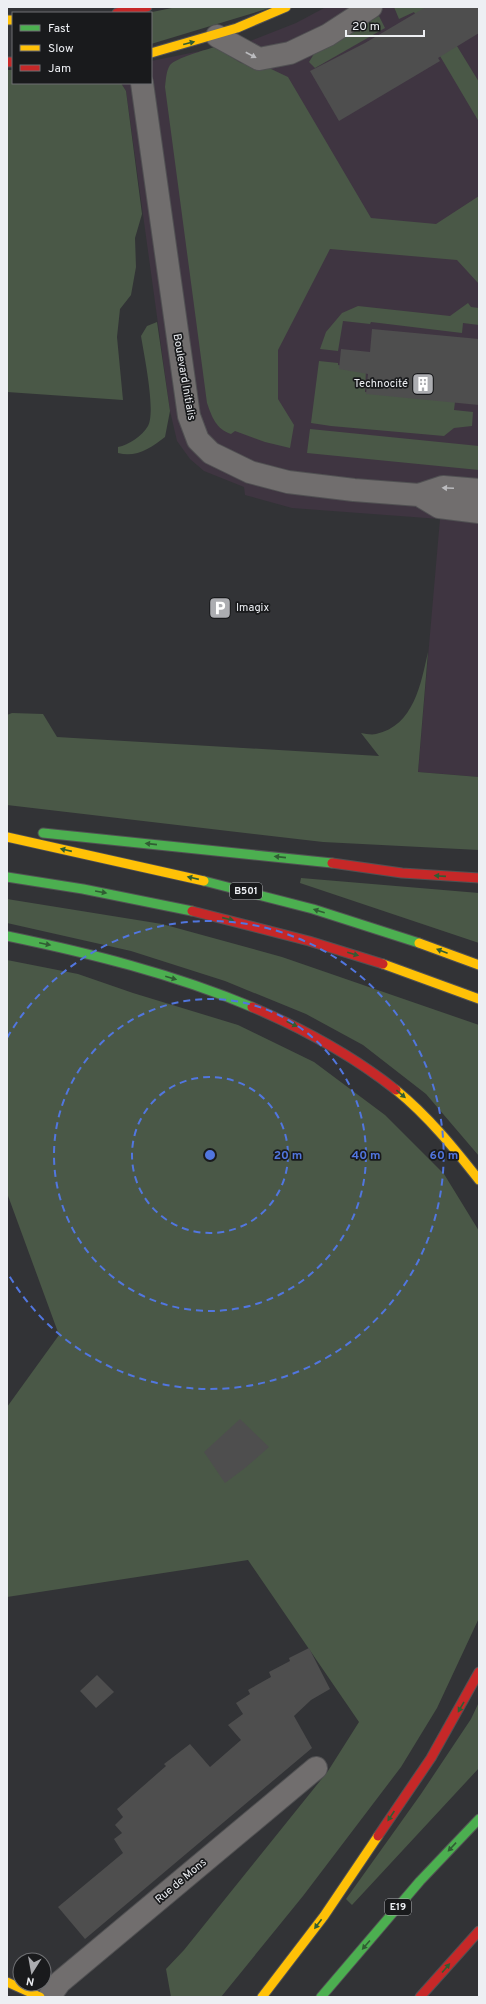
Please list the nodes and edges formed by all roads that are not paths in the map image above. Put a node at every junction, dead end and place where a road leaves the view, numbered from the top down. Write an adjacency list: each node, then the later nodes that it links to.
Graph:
1 (147, 7): 4 (main road)
2 (286, 7): 5 (main road)
3 (371, 7): 5 (street, one-way to 3)
4 (122, 12)
5 (217, 36): 6 (main road, one-way to 5)
6 (152, 53)
7 (142, 84): 9 (street, Boulevard Initialis)
8 (479, 490): 9 (street, Boulevard Initialis, one-way to 9)
9 (419, 495): 10 (street, Boulevard Initialis)
10 (479, 512)
11 (7, 829): 14 (main road, one-way to 11)
12 (7, 837): 16 (main road, B501, one-way to 12)
13 (7, 877): 17 (main road, one-way to 17)
14 (479, 878)
15 (7, 936): 18 (main road, one-way to 18)
16 (479, 965)
17 (479, 998)
18 (479, 1180)
19 (479, 1672): 26 (main road, one-way to 26)
20 (316, 1768): 25 (street, Rue de Mons)
21 (479, 1819): 27 (main road, E19, one-way to 27)
22 (479, 1930): 28 (main road, one-way to 22)
23 (7, 1982): 24 (main road)
24 (40, 1997)
25 (49, 1997)
26 (262, 1997)
27 (321, 1997)
28 (420, 1997)

